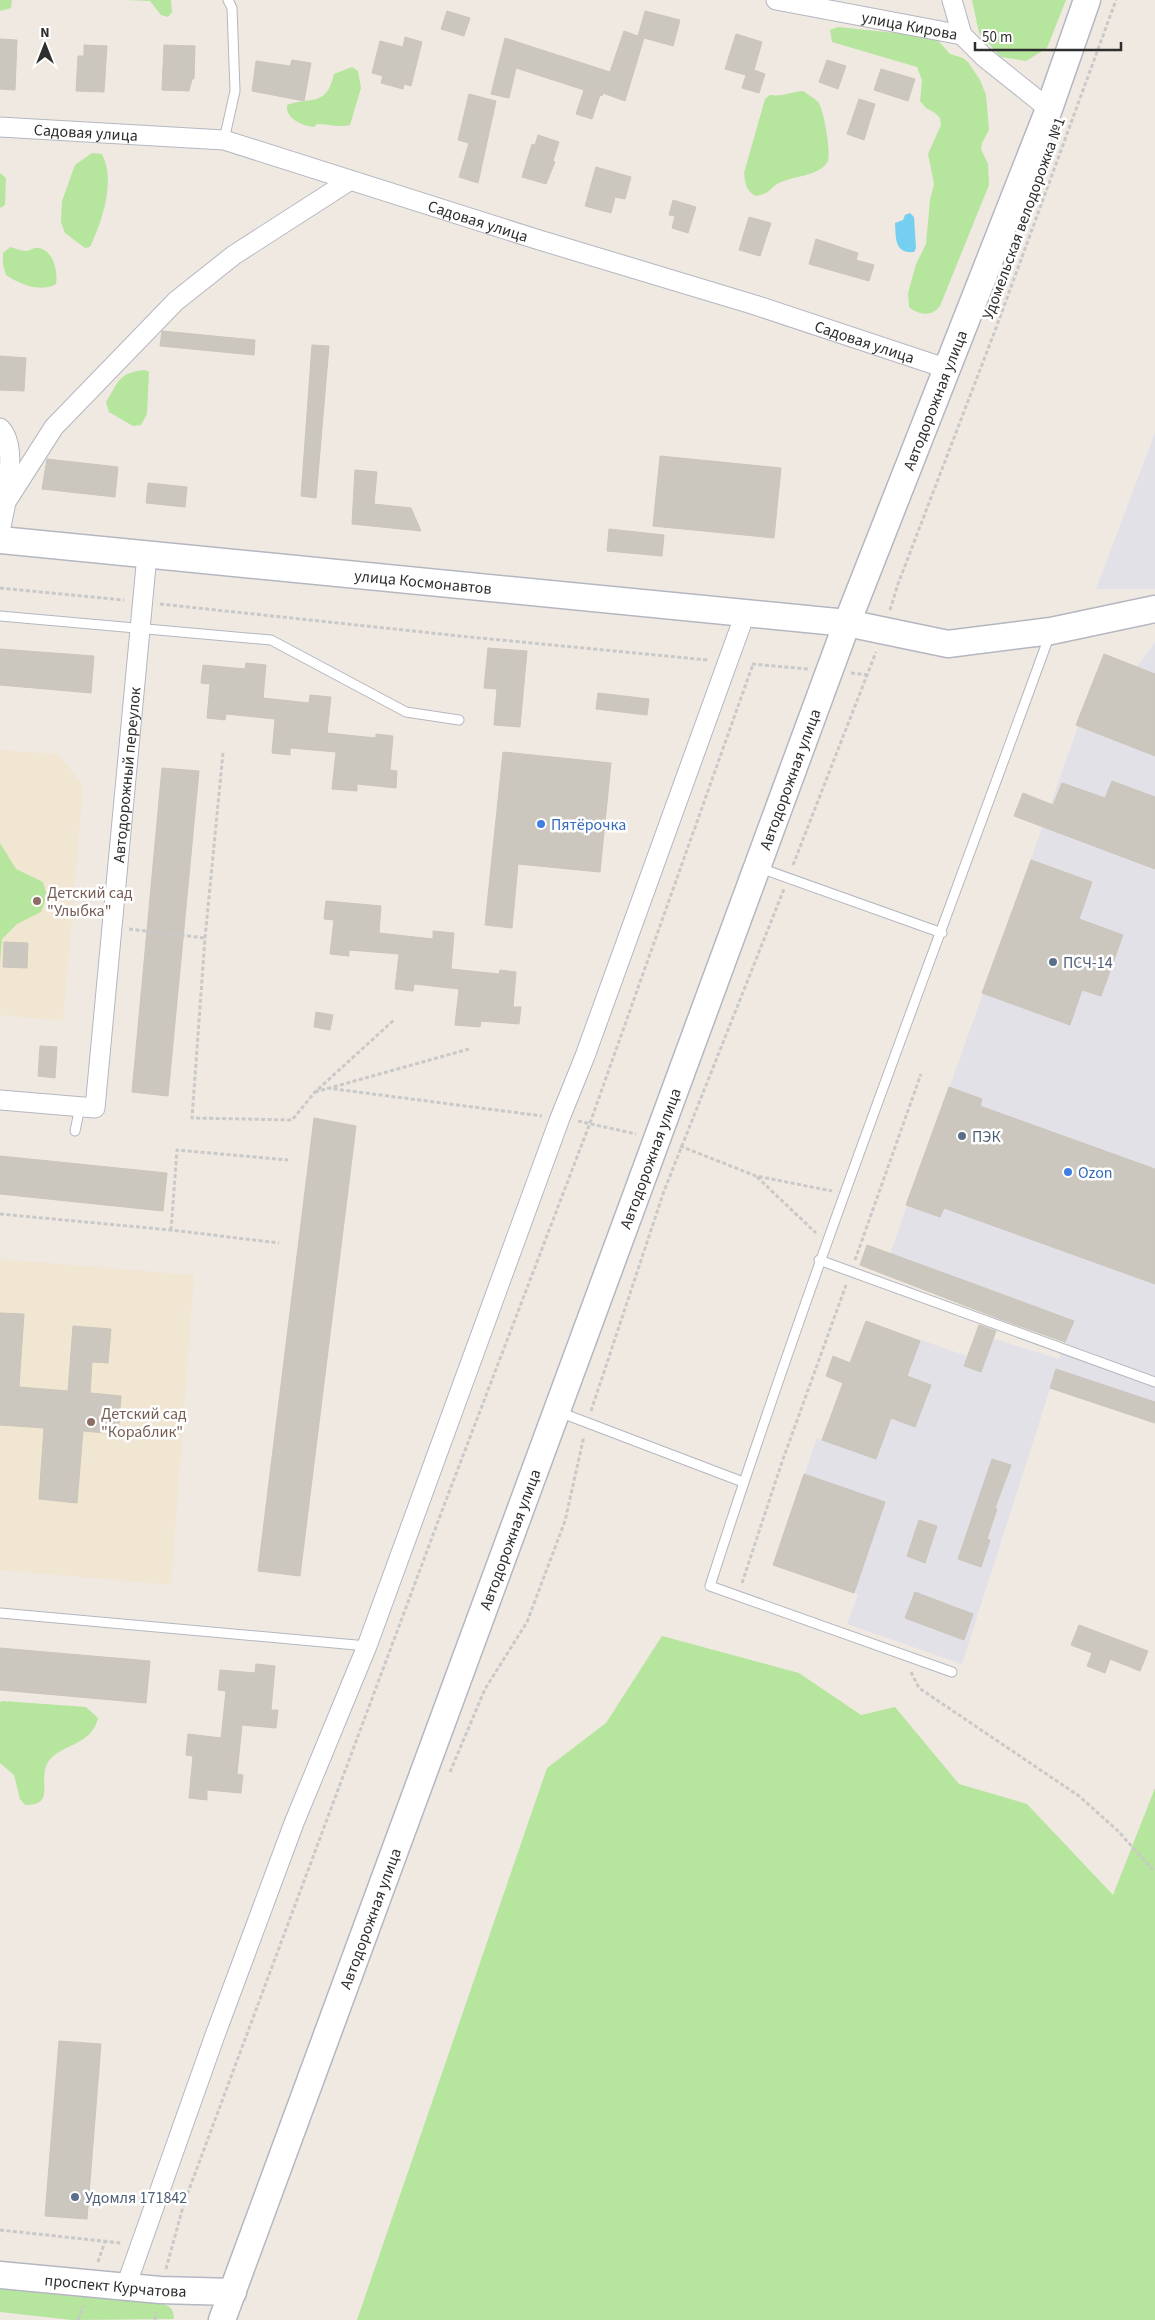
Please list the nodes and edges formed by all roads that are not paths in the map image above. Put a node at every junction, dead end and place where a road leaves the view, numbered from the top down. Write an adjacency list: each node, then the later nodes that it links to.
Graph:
1 (228, 0): 8 (lane)
2 (776, 0): 5 (street, улица Кирова)
3 (952, 0): 5 (street)
4 (1087, 0): 6 (main road, Автодорожная улица)
5 (962, 35): 6 (street, улица Кирова)
6 (1049, 109): 10 (main road, Автодорожная улица)
7 (0, 127): 8 (street, Садовая улица)
8 (224, 140): 9 (street, Садовая улица)
9 (349, 181): 10 (street, Садовая улица); 12 (street)
10 (948, 369): 19 (main road, Автодорожная улица)
11 (0, 428): 12 (street)
12 (6, 502): 13 (street)
13 (0, 532)
14 (0, 540): 15 (main road, улица Космонавтов)
15 (147, 555): 17 (main road, улица Космонавтов); 20 (street, Автодорожный переулок)
16 (1155, 609): 21 (main road, улица Космонавтов)
17 (745, 614): 19 (main road, улица Космонавтов); 33 (street)
18 (0, 616): 20 (lane)
19 (847, 623): 21 (main road, улица Космонавтов); 23 (main road, Автодорожная улица)
20 (140, 628): 22 (lane); 26 (street, Автодорожный переулок)
21 (1051, 631): 24 (lane)
22 (459, 720)
23 (757, 867): 24 (lane); 30 (main road, Автодорожная улица)
24 (942, 933): 28 (lane)
25 (0, 1100): 26 (street)
26 (80, 1107): 27 (lane)
27 (75, 1131)
28 (819, 1260): 29 (lane); 31 (lane)
29 (1155, 1382)
30 (556, 1410): 31 (lane); 37 (main road, Автодорожная улица)
31 (743, 1482): 34 (lane)
32 (0, 1613): 33 (lane)
33 (367, 1646): 36 (street)
34 (952, 1672)
35 (0, 2275): 36 (main road, проспект Курчатова)
36 (126, 2286): 37 (main road, проспект Курчатова)
37 (233, 2292): 38 (main road, Автодорожная улица)
38 (222, 2320)

